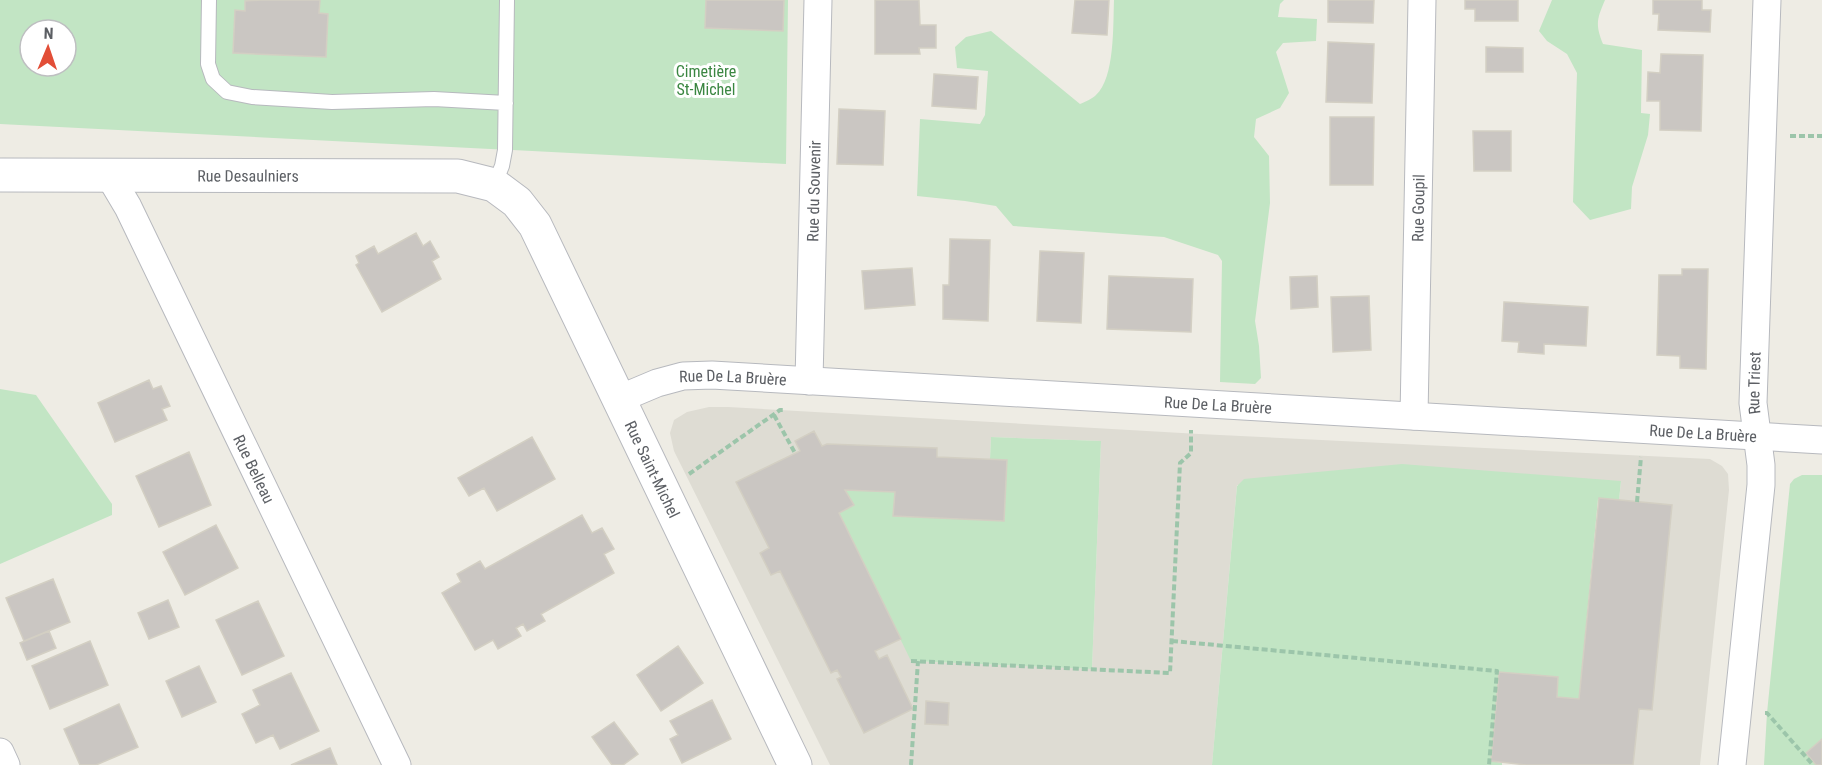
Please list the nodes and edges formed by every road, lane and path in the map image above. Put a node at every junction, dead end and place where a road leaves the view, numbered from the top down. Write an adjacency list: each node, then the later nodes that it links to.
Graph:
1 (209, 0): 6 (lane)
2 (507, 0): 6 (lane)
3 (818, 0): 10 (street, Rue du Souvenir)
4 (1422, 0): 15 (street, Rue Goupil)
5 (1767, 0): 17 (street, Rue Triest)
6 (506, 103): 9 (lane)
7 (0, 175): 8 (street, Rue Desaulniers)
8 (109, 175): 9 (street, Rue Desaulniers); 28 (street, Rue Belleau)
9 (494, 185): 11 (street, Rue Saint-Michel)
10 (809, 381): 11 (street, Rue De La Bruère); 12 (street, Rue De La Bruère)
11 (619, 399): 20 (street, Rue Saint-Michel)
12 (1192, 404): 15 (street, Rue De La Bruère); 22 (path)
13 (791, 411): 14 (path)
14 (774, 415): 19 (path); 20 (path)
15 (1414, 416): 16 (street, Rue De La Bruère)
16 (1644, 430): 17 (street, Rue De La Bruère); 21 (path)
17 (1756, 436): 18 (street, Rue De La Bruère); 25 (street, Rue Triest)
18 (1822, 440)
19 (795, 453)
20 (661, 487): 29 (street, Rue Saint-Michel)
21 (1637, 502)
22 (1172, 640): 24 (path); 31 (path)
23 (911, 661): 24 (path)
24 (918, 661): 30 (path)
25 (1737, 712): 32 (street, Rue Triest); 33 (path)
26 (0, 752): 27 (street)
27 (6, 765)
28 (397, 765)
29 (795, 765)
30 (911, 765)
31 (1489, 765)
32 (1732, 765)
33 (1813, 765)

